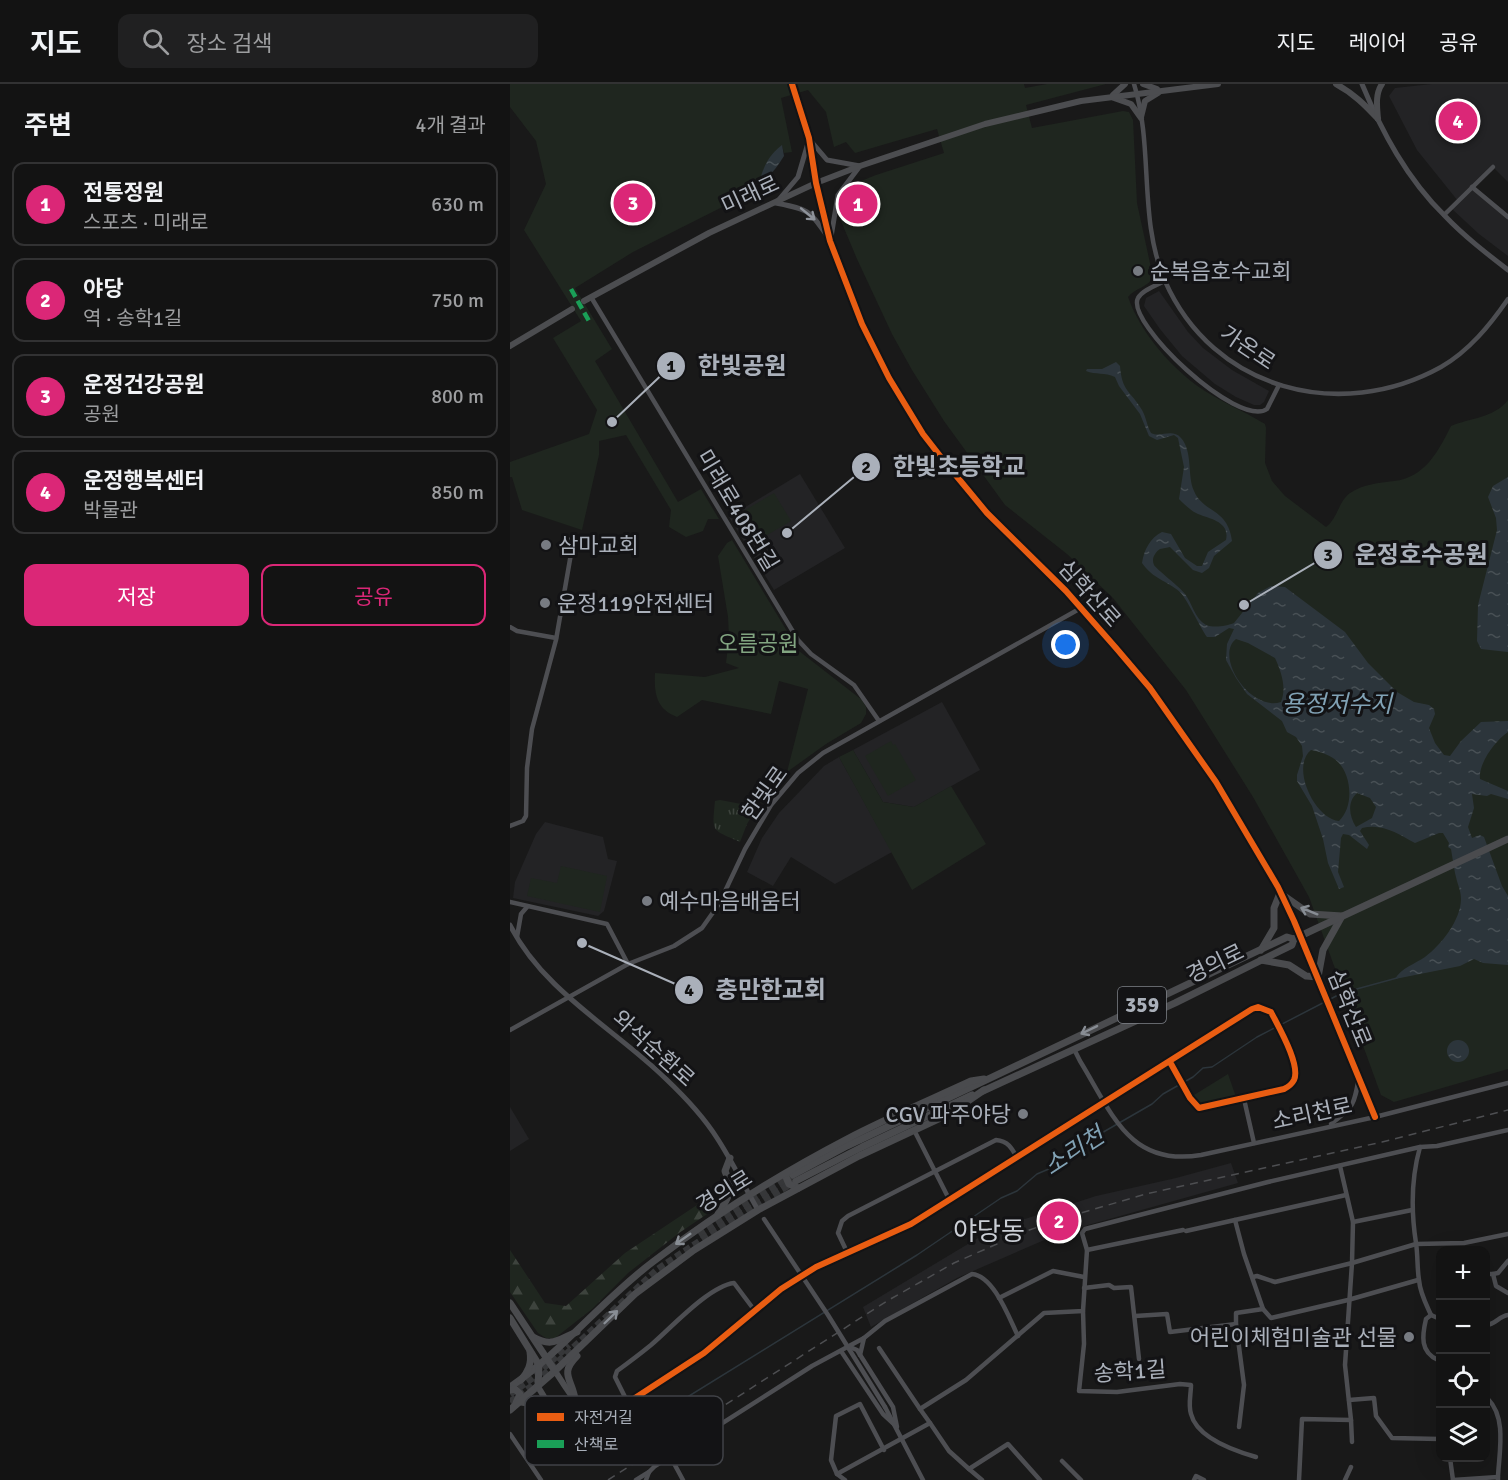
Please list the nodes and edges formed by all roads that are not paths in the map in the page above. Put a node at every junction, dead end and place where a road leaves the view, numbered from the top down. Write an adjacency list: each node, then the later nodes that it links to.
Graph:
1 (1125, 84): 11 (main road)
2 (1134, 84): 9 (street, 가온로)
3 (1143, 84): 8 (main road)
4 (1218, 84): 8 (main road)
5 (1336, 84): 13 (main road)
6 (1362, 84): 13 (street)
7 (1382, 84): 13 (main road)
8 (1161, 91): 9 (main road); 12 (main road)
9 (1137, 94): 11 (main road); 12 (street, 가온로)
10 (795, 95): 14 (street, 심학산로)
11 (1110, 97): 12 (main road); 15 (main road, 미래로)
12 (1141, 118): 24 (street, 가온로)
13 (1377, 120): 20 (street)
14 (809, 138): 15 (street); 17 (street, 심학산로); 19 (street)
15 (860, 166): 17 (main road, 미래로); 22 (street)
16 (1493, 167): 18 (street)
17 (816, 183): 19 (main road, 미래로); 22 (street, 심학산로)
18 (1472, 187): 20 (street); 21 (street)
19 (776, 203): 22 (street, one-way to 22); 25 (main road, 미래로)
20 (1444, 215): 23 (street)
21 (1508, 216)
22 (830, 241): 32 (street, 심학산로)
23 (1508, 270)
24 (1165, 281): 30 (street, 가온로); 30 (street)
25 (591, 297): 27 (main road, 미래로); 35 (street, 미래로408번길)
26 (1508, 299): 30 (street, 가온로)
27 (584, 301)
28 (572, 309): 29 (main road)
29 (510, 346)
30 (1279, 385)
31 (571, 539): 34 (street)
32 (1082, 608): 35 (street, 한빛로); 38 (street, 심학산로)
33 (510, 627): 34 (street)
34 (556, 638): 36 (street)
35 (879, 720): 47 (street, 한빛로)
36 (510, 826)
37 (1508, 839): 41 (main road, 경의로 / 359)
38 (1280, 893): 41 (main road, one-way to 38); 44 (street, 심학산로); 45 (main road)
39 (510, 902): 40 (street)
40 (527, 907): 43 (street); 47 (street)
41 (1342, 916): 44 (main road, 경의로 / 359); 48 (main road)
42 (510, 925): 43 (street, 와석순환로)
43 (517, 937): 49 (street, 와석순환로)
44 (1297, 937): 45 (main road, 경의로 / 359); 46 (main road, 경의로 / 359); 48 (street, 심학산로)
45 (1261, 950): 68 (main road, 경의로 / 359, one-way to 68)
46 (1261, 960): 48 (main road); 51 (main road, 경의로 / 359)
47 (628, 964): 49 (street, 한빛로)
48 (1318, 977): 53 (street, 심학산로)
49 (570, 996): 50 (street, 한빛로); 64 (street, 와석순환로)
50 (510, 1030)
51 (1074, 1049): 55 (main road, 경의로 / 359); 57 (street)
52 (1170, 1062): 56 (street); 56 (street); 57 (street)
53 (1359, 1077): 58 (street, 심학산로); 59 (street)
54 (1508, 1083): 58 (street, 소리천로)
55 (984, 1090): 60 (main road, 경의로); 68 (main road, 경의로 / 359)
56 (1244, 1099): 62 (street)
57 (1104, 1101): 62 (street, 소리천로); 65 (street)
58 (1376, 1117): 59 (street, 소리천로)
59 (1329, 1126): 62 (street, 소리천로)
60 (914, 1130): 67 (street); 68 (main road, 경의로)
61 (1508, 1130): 63 (street, 송학1길)
62 (1254, 1143)
63 (1420, 1147): 66 (street, 송학1길); 73 (street)
64 (730, 1158): 69 (street, 와석순환로); 74 (main road)
65 (1017, 1158): 67 (street); 71 (street)
66 (1340, 1166): 70 (street); 79 (street, 송학1길)
67 (934, 1171): 71 (street); 80 (street)
68 (794, 1179): 69 (main road, 경의로); 72 (main road, 경의로)
69 (750, 1195): 72 (street, 와석순환로); 74 (main road, 경의로)
70 (1346, 1195): 75 (street); 76 (street)
71 (950, 1201): 80 (street)
72 (758, 1210): 106 (main road, 경의로, one-way to 72); 134 (street, bridge)
73 (1412, 1210): 76 (street); 78 (street)
74 (716, 1217): 102 (main road, 경의로, one-way to 102)
75 (1235, 1220): 79 (street); 85 (street)
76 (1353, 1222): 82 (street)
77 (1508, 1234): 78 (street)
78 (1416, 1244): 82 (street); 86 (street)
79 (1087, 1250): 84 (street, 송학1길)
80 (848, 1252): 93 (street)
81 (1508, 1261): 83 (street)
82 (1352, 1263): 85 (street); 90 (street)
83 (1493, 1274): 88 (street)
84 (1084, 1277): 87 (street, 송학1길); 89 (street)
85 (1253, 1277): 92 (street)
86 (1418, 1280): 90 (street, 송학1길); 96 (street)
87 (1084, 1288): 94 (street, 송학1길); 97 (street, 송학1길)
88 (1508, 1293)
89 (999, 1298): 103 (street); 105 (street)
90 (1348, 1300): 92 (street, 송학1길); 126 (street)
91 (510, 1303): 104 (main road)
92 (1263, 1309): 100 (street, 송학1길)
93 (755, 1311): 124 (street); 125 (street)
94 (1083, 1311): 103 (street); 141 (street, 송학1길)
95 (1508, 1314): 101 (street)
96 (1431, 1315): 98 (street); 113 (street)
97 (1135, 1316): 100 (street, 송학1길); 112 (street, 송학1길)
98 (1436, 1317)
99 (510, 1318): 107 (main road)
100 (1236, 1324): 133 (street)
101 (1490, 1324)
102 (577, 1332): 104 (main road); 114 (main road, 경의로)
103 (1018, 1336): 129 (street)
104 (532, 1337): 114 (main road)
105 (864, 1338): 108 (street); 111 (street)
106 (585, 1343): 116 (main road, 경의로); 123 (main road)
107 (529, 1347): 115 (main road); 117 (main road)
108 (850, 1347): 110 (street); 111 (street)
109 (879, 1348): 129 (street)
110 (841, 1351): 131 (street); 134 (street)
111 (860, 1355): 134 (street)
112 (1139, 1359)
113 (1436, 1359)
114 (547, 1360): 115 (main road, 경의로); 116 (main road)
115 (539, 1365): 117 (main road, 경의로); 118 (main road)
116 (555, 1371): 118 (main road, 경의로); 122 (main road)
117 (521, 1380): 119 (main road, 경의로)
118 (538, 1387): 120 (main road, 경의로); 121 (main road)
119 (510, 1389): 128 (main road)
120 (527, 1396)
121 (544, 1396)
122 (573, 1396)
123 (575, 1396)
124 (624, 1396)
125 (639, 1396)
126 (1349, 1400): 130 (street); 137 (street)
127 (1490, 1401): 151 (street)
128 (515, 1406)
129 (920, 1409): 132 (street)
130 (1351, 1420): 138 (street); 163 (street)
131 (723, 1422)
132 (930, 1424): 136 (street); 148 (street)
133 (1239, 1426)
134 (897, 1427): 136 (street)
135 (510, 1434): 140 (street)
136 (903, 1439): 139 (street); 157 (street)
137 (1436, 1439)
138 (1352, 1442)
139 (884, 1450): 150 (street); 150 (street)
140 (525, 1456)
141 (1256, 1457)
142 (1062, 1461): 160 (street)
143 (1451, 1462): 165 (street)
144 (531, 1465): 152 (street)
145 (658, 1465): 149 (street)
146 (675, 1465): 155 (street)
147 (1351, 1467): 164 (street)
148 (969, 1469): 158 (street); 159 (street)
149 (649, 1472): 153 (street); 154 (street)
150 (837, 1474): 156 (street)
151 (1498, 1479): 165 (street)
152 (541, 1480)
153 (636, 1480)
154 (646, 1480)
155 (683, 1480)
156 (845, 1480)
157 (923, 1480)
158 (982, 1480)
159 (1040, 1480)
160 (1081, 1480)
161 (1194, 1480): 162 (street)
162 (1204, 1480)
163 (1299, 1480)
164 (1345, 1480)
165 (1453, 1480)

